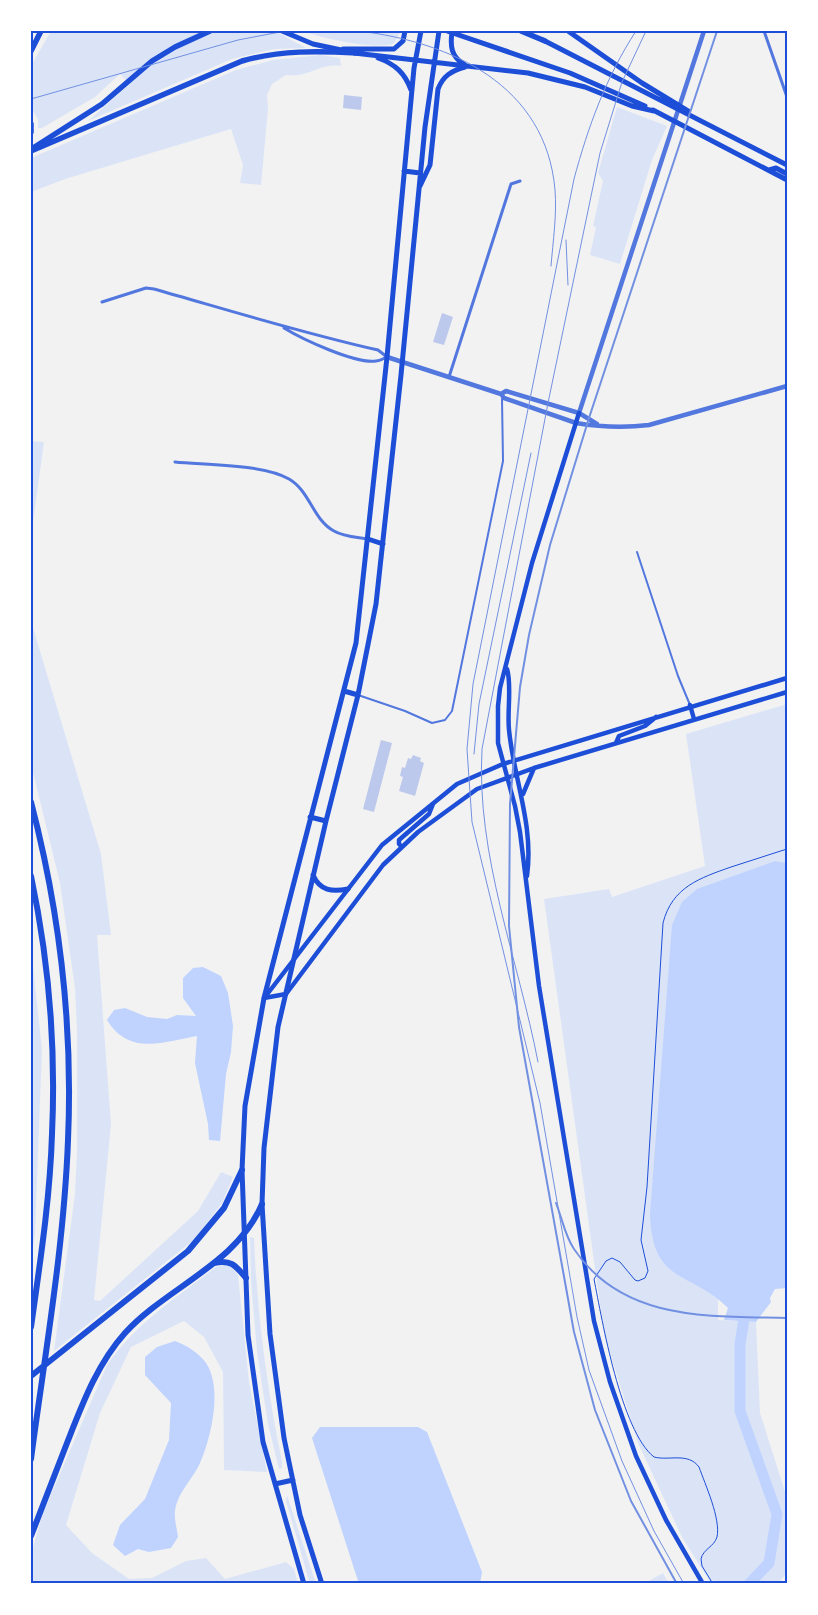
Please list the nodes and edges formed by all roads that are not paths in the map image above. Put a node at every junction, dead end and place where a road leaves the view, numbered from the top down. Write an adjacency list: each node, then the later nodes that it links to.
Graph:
1 (41, 31): 16 (highway)
2 (210, 31): 27 (highway)
3 (282, 31): 15 (main road)
4 (405, 31): 15 (main road)
5 (420, 31): 18 (main road)
6 (439, 31): 19 (main road)
7 (447, 31): 23 (main road)
8 (452, 31): 20 (main road)
9 (521, 31): 14 (highway)
10 (530, 31): 14 (main road)
11 (568, 31): 26 (main road)
12 (704, 31): 43 (street)
13 (764, 31): 22 (street)
14 (545, 41): 26 (main road)
15 (338, 49): 17 (main road)
16 (31, 51)
17 (360, 54): 18 (main road); 21 (main road); 27 (highway)
18 (415, 60): 19 (main road); 21 (main road)
19 (433, 62): 20 (main road); 31 (main road)
20 (469, 66): 23 (main road); 35 (main road)
21 (412, 92): 30 (main road)
22 (787, 97)
23 (654, 111): 29 (main road)
24 (31, 124): 25 (highway)
25 (31, 132)
26 (725, 133): 28 (main road)
27 (31, 150)
28 (787, 164)
29 (769, 170): 32 (main road); 33 (main road)
30 (404, 171): 31 (main road); 38 (main road)
31 (420, 173): 35 (main road)
32 (787, 174)
33 (787, 180)
34 (520, 181): 40 (street)
35 (419, 189): 39 (main road)
36 (102, 302): 37 (street)
37 (281, 327): 38 (street); 38 (street)
38 (387, 357): 39 (street); 47 (main road)
39 (403, 361): 40 (street); 48 (main road)
40 (449, 377): 42 (street)
41 (787, 386): 45 (street)
42 (501, 394): 43 (street); 44 (street); 54 (lane)
43 (579, 413): 44 (main road); 45 (street)
44 (576, 423): 45 (street); 50 (main road)
45 (597, 424)
46 (175, 462): 47 (street)
47 (368, 539): 48 (main road); 52 (main road)
48 (383, 544): 54 (main road)
49 (637, 552): 55 (lane)
50 (507, 668): 59 (main road); 60 (main road)
51 (787, 678): 55 (main road)
52 (344, 691): 54 (main road); 67 (main road)
53 (787, 692): 57 (main road)
54 (358, 695): 68 (main road)
55 (690, 705): 56 (main road); 57 (main road)
56 (657, 716): 58 (main road); 59 (main road)
57 (694, 719): 58 (main road)
58 (616, 743): 61 (main road)
59 (514, 760): 60 (main road); 62 (main road)
60 (502, 764): 63 (main road); 66 (main road)
61 (534, 768): 62 (main road); 64 (main road)
62 (517, 774): 63 (main road); 64 (main road)
63 (506, 777): 69 (main road); 72 (main road)
64 (522, 795): 72 (main road)
65 (31, 802): 84 (highway)
66 (433, 803): 69 (main road); 73 (main road)
67 (310, 817): 68 (main road); 76 (main road)
68 (326, 821): 70 (main road)
69 (402, 847): 75 (main road)
70 (313, 875): 73 (main road); 74 (main road)
71 (31, 876): 82 (highway)
72 (527, 880): 90 (main road)
73 (348, 889): 74 (main road)
74 (294, 960): 75 (main road); 76 (main road)
75 (286, 994): 76 (main road); 78 (main road)
76 (264, 998): 77 (main road)
77 (242, 1170): 79 (main road); 83 (highway)
78 (262, 1204): 79 (highway); 85 (main road)
79 (244, 1236): 80 (highway); 81 (main road)
80 (212, 1263): 81 (highway); 87 (highway)
81 (246, 1278): 86 (main road)
82 (31, 1327)
83 (31, 1376)
84 (31, 1459)
85 (293, 1480): 86 (main road); 89 (main road)
86 (275, 1484): 88 (main road)
87 (31, 1536)
88 (304, 1584)
89 (322, 1584)
90 (703, 1584)

